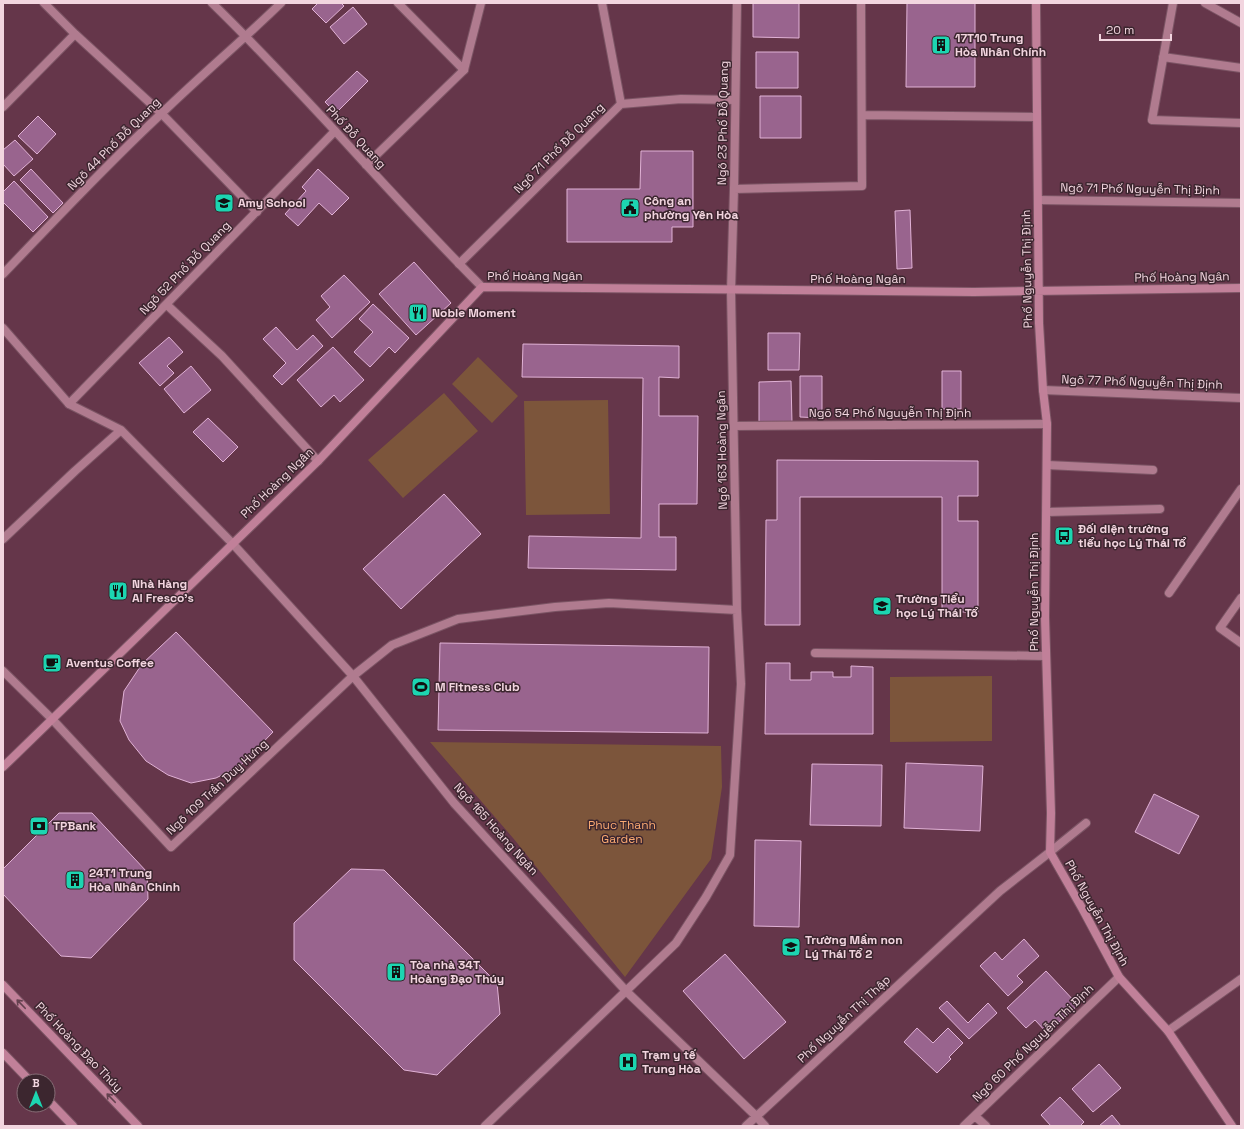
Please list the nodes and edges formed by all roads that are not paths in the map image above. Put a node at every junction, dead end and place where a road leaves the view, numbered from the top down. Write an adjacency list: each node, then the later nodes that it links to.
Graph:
1 (44, 3): 13 (street)
2 (212, 3): 14 (street, Phố Đỗ Quang)
3 (281, 3): 14 (street, Ngõ 44 Phố Đỗ Quang)
4 (398, 3): 17 (street)
5 (481, 3): 17 (street)
6 (602, 3): 19 (street, Ngõ 71 Phố Đỗ Quang)
7 (737, 3): 18 (street, Ngõ 23 Phố Đỗ Quang)
8 (861, 3): 22 (street)
9 (1036, 3): 23 (street, Phố Nguyễn Thị Định)
10 (1173, 3): 15 (street)
11 (1205, 3): 12 (street)
12 (1241, 23)
13 (75, 34): 20 (street); 21 (street)
14 (247, 36): 21 (street, Ngõ 44 Phố Đỗ Quang); 25 (street, Phố Đỗ Quang)
15 (1163, 57): 16 (street); 24 (street)
16 (1241, 68)
17 (464, 70): 26 (street)
18 (735, 100): 19 (street); 27 (street, Ngõ 23 Phố Đỗ Quang)
19 (621, 104): 31 (street, Ngõ 71 Phố Đỗ Quang)
20 (3, 107)
21 (162, 113): 30 (street); 32 (street, Ngõ 44 Phố Đỗ Quang)
22 (862, 115): 23 (street); 27 (street)
23 (1036, 117): 28 (street, Phố Nguyễn Thị Định)
24 (1241, 123)
25 (335, 132): 26 (street, Phố Đỗ Quang); 30 (street, Ngõ 52 Phố Đỗ Quang)
26 (366, 165): 31 (street, Phố Đỗ Quang)
27 (734, 188): 35 (street, Ngõ 23 Phố Đỗ Quang)
28 (1038, 200): 29 (street, Ngõ 71 Phố Nguyễn Thị Định); 36 (street, Phố Nguyễn Thị Định)
29 (1241, 203)
30 (256, 212): 37 (street, Ngõ 52 Phố Đỗ Quang)
31 (460, 264): 33 (street, Phố Đỗ Quang)
32 (3, 274)
33 (482, 287): 35 (street, Phố Hoàng Ngân); 45 (street, Phố Hoàng Ngân)
34 (1241, 288): 36 (street, Phố Hoàng Ngân)
35 (731, 290): 36 (street, Phố Hoàng Ngân); 43 (street, Ngõ 163 Hoàng Ngân)
36 (1038, 292): 39 (street, Phố Nguyễn Thị Định)
37 (167, 305): 41 (street, Ngõ 52 Phố Đỗ Quang); 45 (street)
38 (3, 328): 41 (street)
39 (1043, 390): 40 (street, Ngõ 77 Phố Nguyễn Thị Định); 42 (street, Phố Nguyễn Thị Định)
40 (1241, 398)
41 (69, 404): 44 (street, Ngõ 165 Hoàng Ngân)
42 (1047, 424): 43 (street, Ngõ 54 Phố Nguyễn Thị Định); 46 (street, Phố Nguyễn Thị Định)
43 (733, 426): 55 (street, Ngõ 163 Hoàng Ngân)
44 (121, 430): 51 (street); 52 (street, Ngõ 165 Hoàng Ngân)
45 (318, 461): 52 (street, Phố Hoàng Ngân)
46 (1047, 465): 47 (street); 50 (street, Phố Nguyễn Thị Định)
47 (1153, 470)
48 (1241, 489): 53 (street)
49 (1160, 509): 50 (street)
50 (1047, 512): 58 (street, Phố Nguyễn Thị Định)
51 (4, 537)
52 (233, 544): 60 (street, Ngõ 165 Hoàng Ngân); 61 (street, Phố Hoàng Ngân)
53 (1169, 593)
54 (1241, 598): 56 (street)
55 (737, 610): 60 (street); 68 (street, Ngõ 163 Hoàng Ngân)
56 (1241, 643)
57 (815, 653): 58 (street)
58 (1046, 656): 64 (street, Phố Nguyễn Thị Định)
59 (3, 671): 61 (street, Ngõ 109 Trần Duy Hưng)
60 (353, 676): 61 (street, Ngõ 109 Trần Duy Hưng); 68 (street, Ngõ 165 Hoàng Ngân)
61 (52, 719): 62 (street, Phố Hoàng Ngân)
62 (3, 767)
63 (1086, 823): 64 (street, Phố Nguyễn Thị Thập)
64 (1050, 852): 65 (street, Phố Nguyễn Thị Định); 73 (street, Phố Nguyễn Thị Thập)
65 (1119, 977): 69 (street, Phố Nguyễn Thị Định); 74 (street, Ngõ 60 Phố Nguyễn Thị Định)
66 (1241, 979): 69 (street)
67 (3, 985): 76 (street, Phố Hoàng Đạo Thúy, one-way to 67)
68 (626, 991): 73 (street, Ngõ 165 Hoàng Ngân); 77 (street, Ngõ 163 Hoàng Ngân)
69 (1168, 1031): 82 (street, Phố Nguyễn Thị Định)
70 (3, 1053): 71 (street)
71 (22, 1073)
72 (56, 1108): 75 (street)
73 (756, 1116): 78 (street, Phố Nguyễn Thị Thập); 79 (street, Ngõ 165 Hoàng Ngân)
74 (975, 1116): 80 (street, Ngõ 60 Phố Nguyễn Thị Định); 81 (street)
75 (73, 1126)
76 (138, 1126)
77 (485, 1126)
78 (746, 1126)
79 (765, 1126)
80 (964, 1126)
81 (986, 1126)
82 (1232, 1126)

